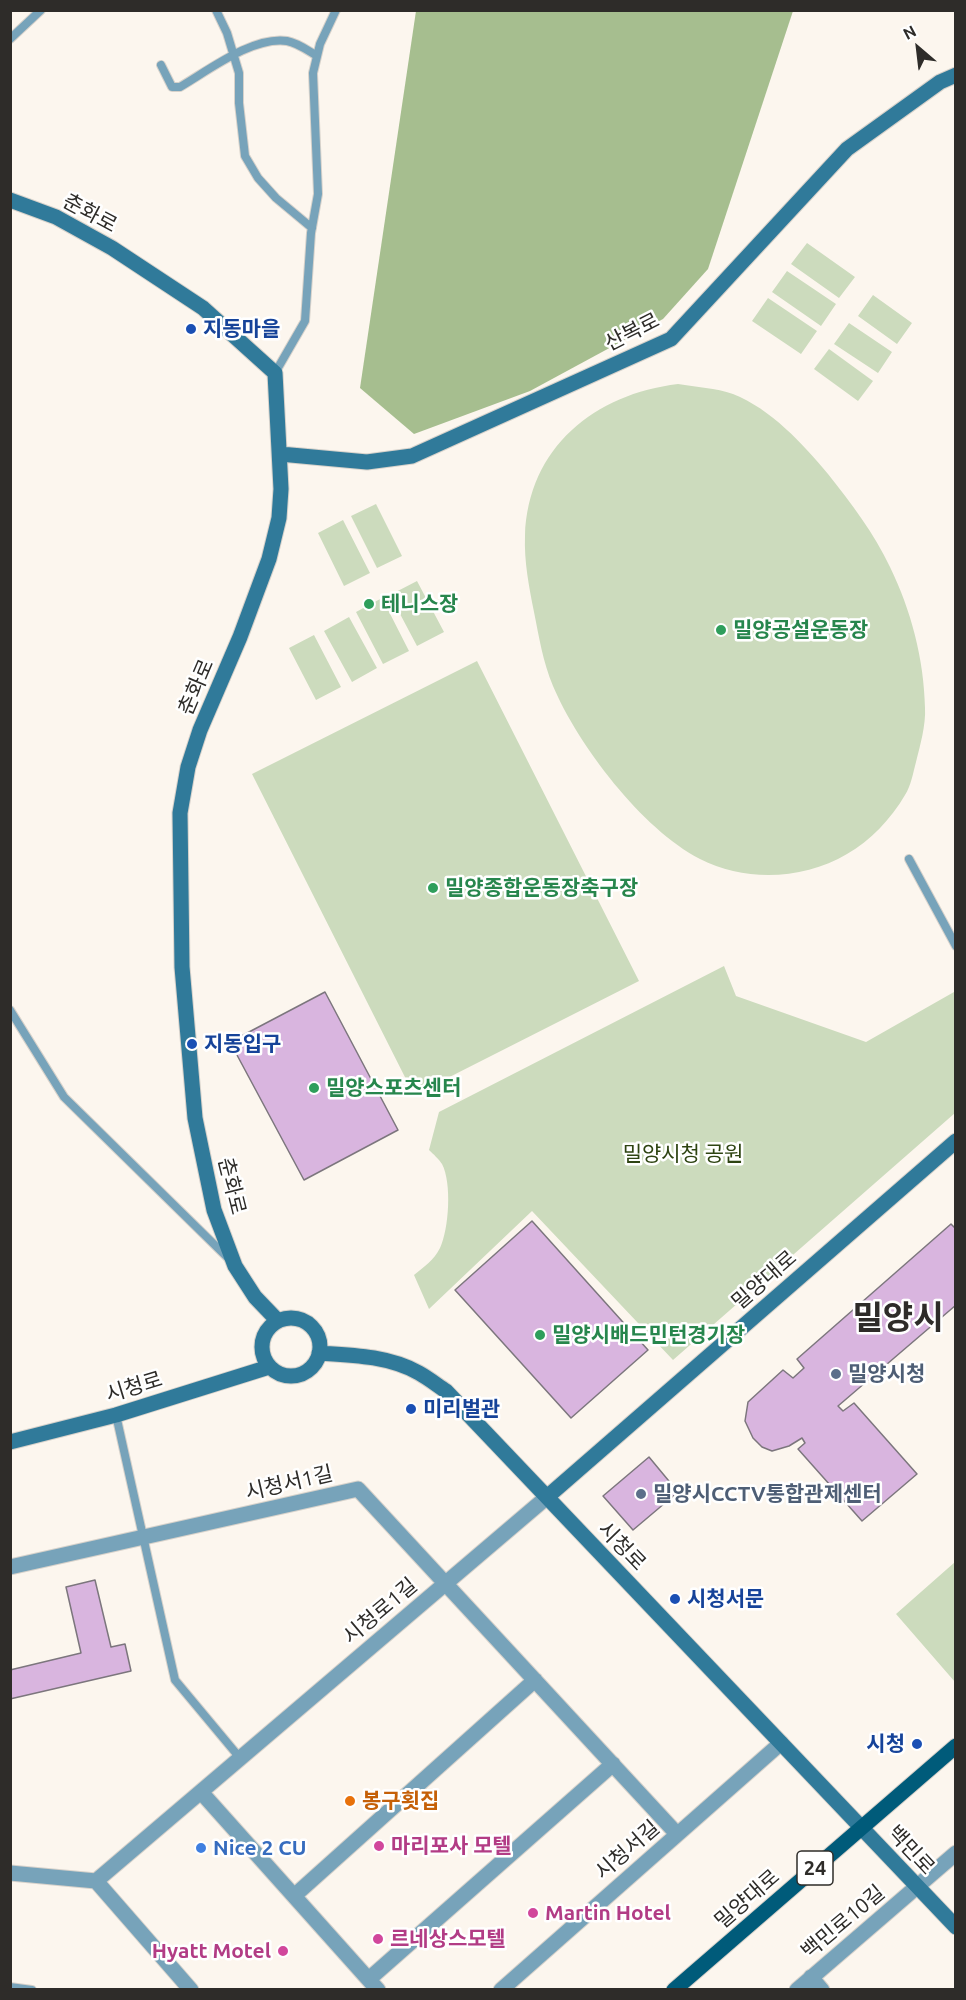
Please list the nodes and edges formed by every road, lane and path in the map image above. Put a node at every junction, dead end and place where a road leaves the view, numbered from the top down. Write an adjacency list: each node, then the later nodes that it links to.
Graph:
1 (41, 10): 4 (lane)
2 (216, 10): 5 (lane)
3 (336, 10): 6 (lane)
4 (10, 39)
5 (233, 56): 6 (lane); 7 (lane); 10 (lane)
6 (317, 56): 10 (lane)
7 (161, 65)
8 (956, 75): 12 (street, 산복로)
9 (10, 200): 11 (street, 춘화로)
10 (312, 228): 11 (lane)
11 (275, 373): 12 (street, 춘화로)
12 (280, 454): 17 (street, 춘화로)
13 (909, 860): 14 (lane)
14 (956, 946)
15 (10, 1010): 17 (lane)
16 (956, 1142): 23 (street, 밀양대로)
17 (235, 1266): 18 (street, 춘화로)
18 (278, 1321): 19 (street); 20 (street)
19 (319, 1353): 20 (street); 23 (street, 시청로)
20 (269, 1367): 21 (street, 시청로)
21 (116, 1415): 22 (street, 시청로); 24 (lane)
22 (10, 1442)
23 (547, 1497): 26 (street, 시청로1길); 28 (street, 시청로)
24 (142, 1538): 25 (street, 시청서1길); 26 (street, 시청서1길); 30 (lane)
25 (10, 1567)
26 (445, 1583): 27 (street, 시청서1길); 30 (street, 시청로1길)
27 (535, 1680): 31 (street, 시청서1길); 39 (street)
28 (782, 1743): 33 (street, 시청로); 34 (street, 시청서길)
29 (956, 1746): 33 (main road, 밀양대로 / 24)
30 (240, 1758): 32 (street, 시청로1길)
31 (613, 1764): 34 (street, 시청서1길); 42 (street)
32 (201, 1792): 37 (street, 시청로1길); 39 (street)
33 (861, 1827): 38 (street, 백민로); 47 (main road, 밀양대로 / 24)
34 (677, 1834): 46 (street, 시청서길)
35 (956, 1853): 38 (street, 백민로10길)
36 (10, 1873): 37 (street)
37 (96, 1881): 45 (street)
38 (917, 1887): 40 (street, 백민로); 41 (street, 백민로10길)
39 (294, 1896): 42 (street)
40 (956, 1927)
41 (811, 1977): 48 (street, 백민로10길); 49 (street)
42 (374, 1984)
43 (10, 1987): 44 (lane)
44 (32, 1989)
45 (191, 1989)
46 (501, 1989)
47 (674, 1989)
48 (797, 1989)
49 (822, 1989)

